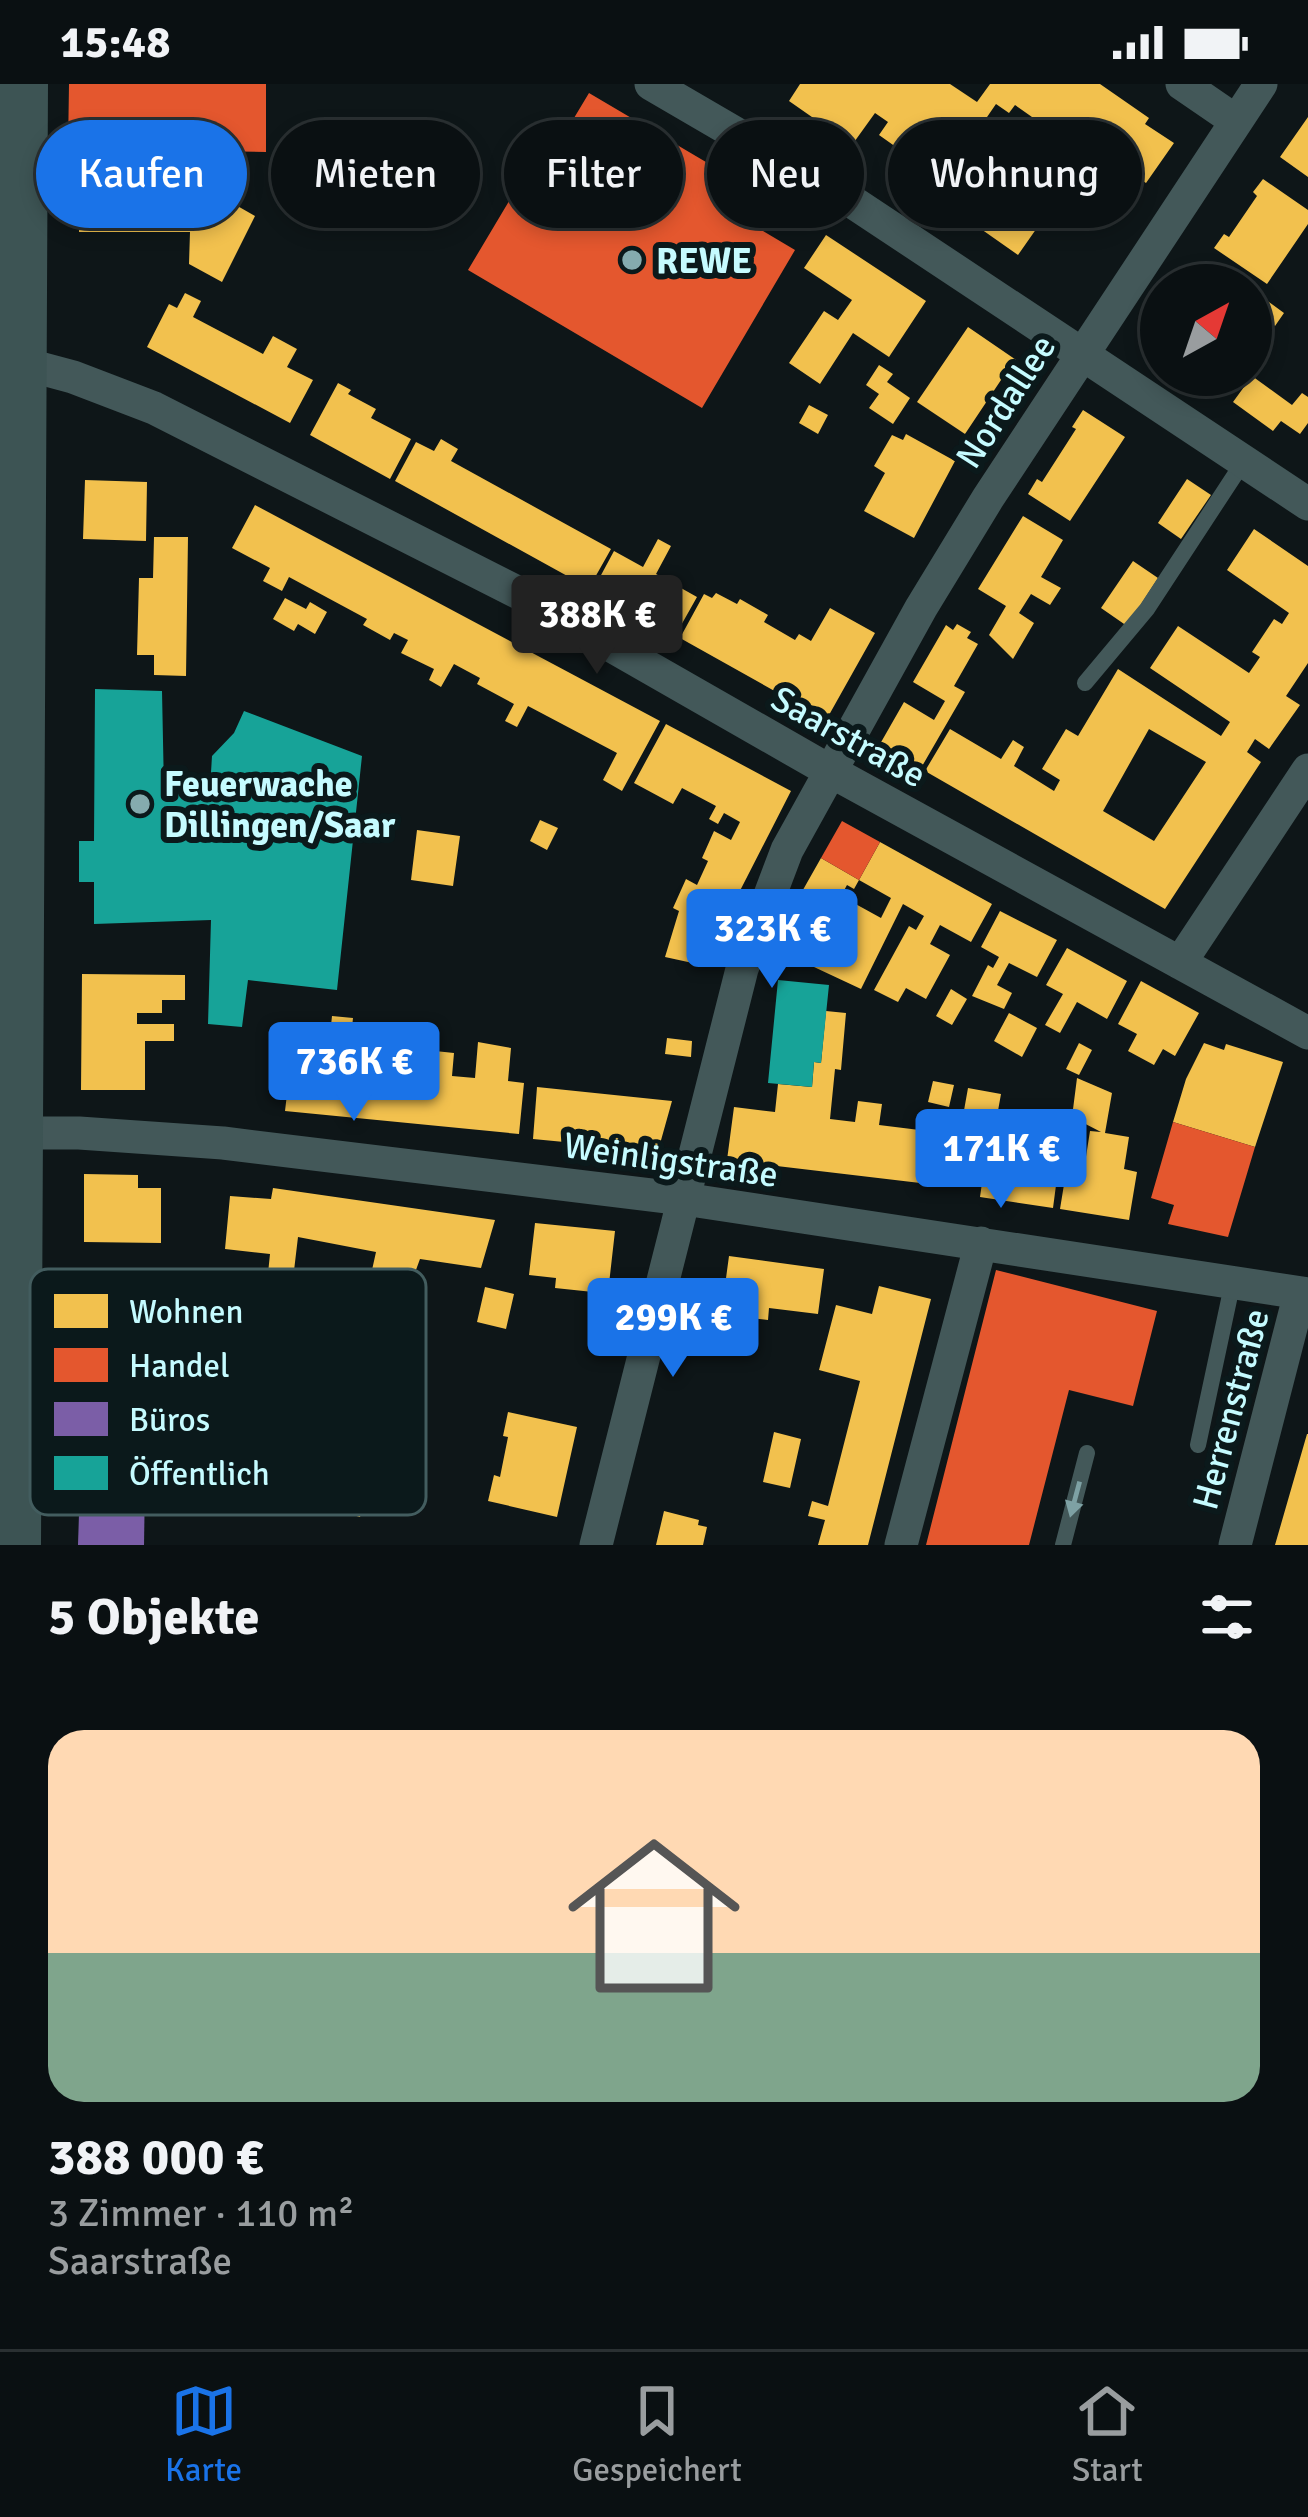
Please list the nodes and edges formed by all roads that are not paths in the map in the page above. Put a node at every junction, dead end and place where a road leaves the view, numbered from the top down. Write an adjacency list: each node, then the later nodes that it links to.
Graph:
1 (24, 84): 7 (main road)
2 (651, 84): 6 (street)
3 (1182, 84): 5 (street)
4 (1261, 84): 5 (street, Nordallee)
5 (1236, 121): 6 (street, Nordallee)
6 (1083, 352): 8 (street); 12 (street, Nordallee)
7 (12, 360): 12 (street, Saarstraße); 15 (main road)
8 (1244, 461): 9 (street); 10 (lane)
9 (1308, 504)
10 (1085, 683)
11 (1308, 770): 13 (street)
12 (830, 771): 13 (street, Saarstraße); 16 (street, Nordallee)
13 (1180, 963): 14 (street, Saarstraße)
14 (1308, 1033)
15 (20, 1133): 16 (street, Weinligstraße); 20 (main road)
16 (684, 1199): 17 (street, Weinligstraße); 24 (street, Nordallee)
17 (980, 1243): 18 (street, Weinligstraße); 25 (street)
18 (1233, 1281): 19 (street, Weinligstraße); 21 (lane)
19 (1304, 1294): 27 (street, Herrenstraße)
20 (9, 1320): 23 (main road)
21 (1198, 1445)
22 (1087, 1453): 26 (lane, one-way to 26)
23 (17, 1545)
24 (596, 1545)
25 (901, 1545)
26 (1063, 1545)
27 (1235, 1545)

